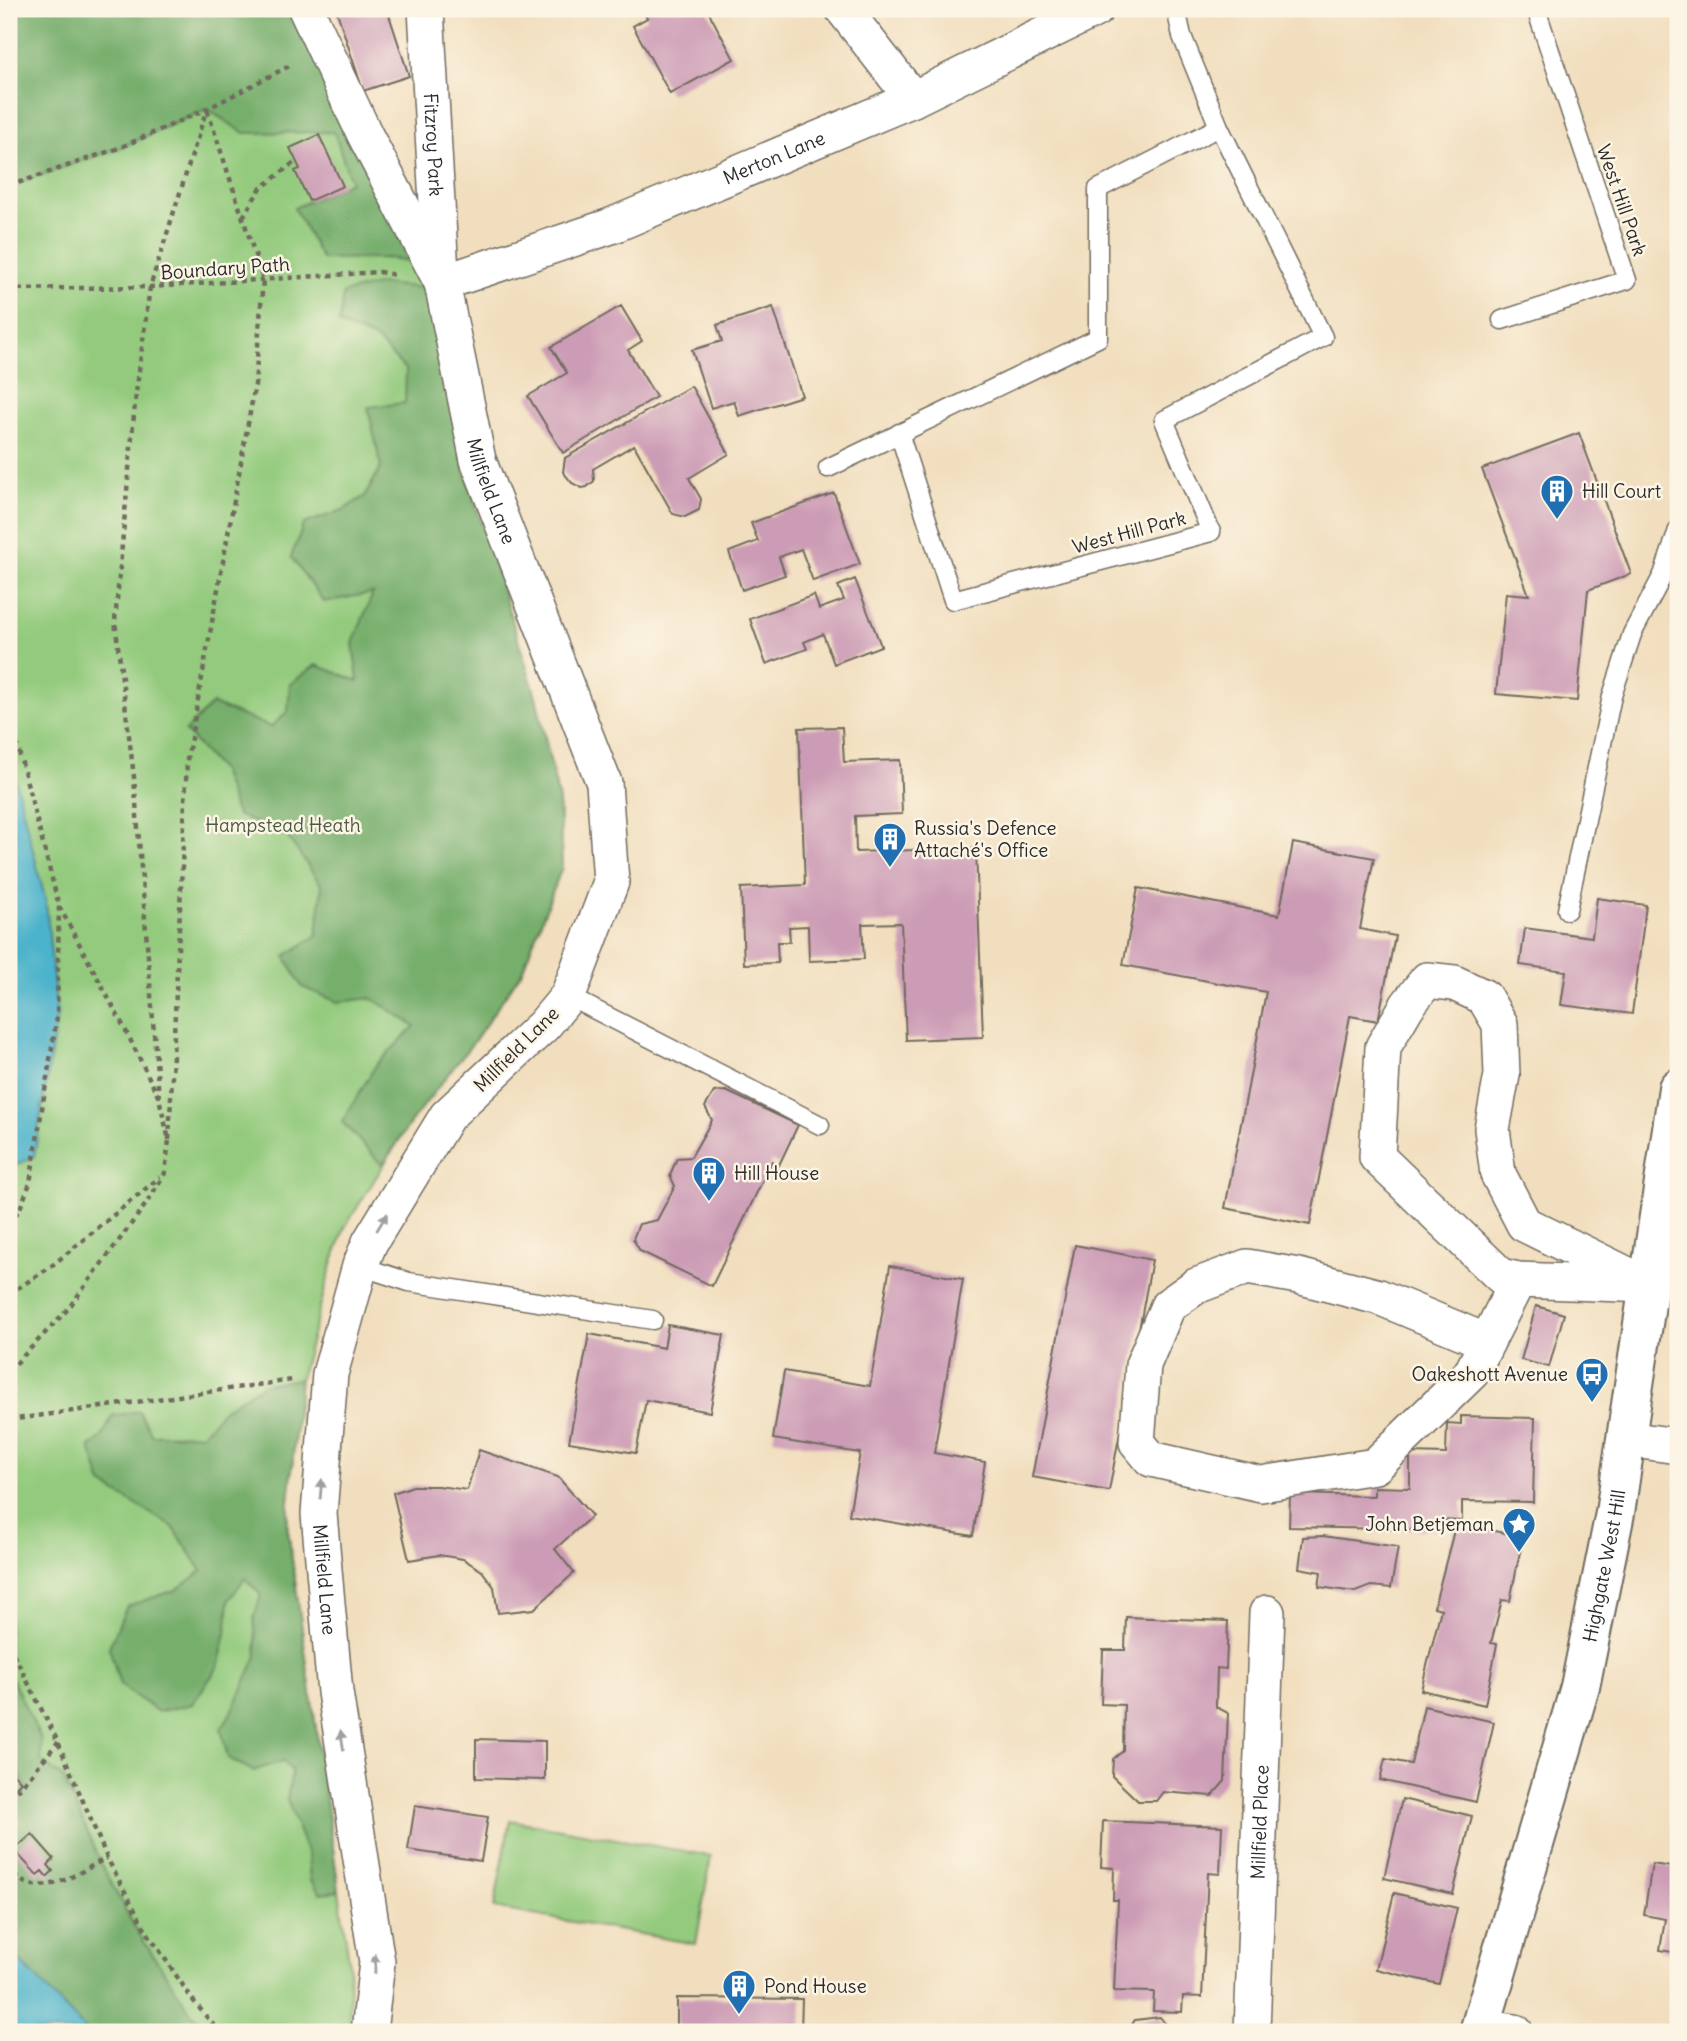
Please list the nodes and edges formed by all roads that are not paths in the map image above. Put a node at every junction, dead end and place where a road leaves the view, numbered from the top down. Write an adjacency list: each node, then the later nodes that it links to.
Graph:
1 (306, 9): 9 (street, Millfield Lane)
2 (426, 9): 9 (street, Fitzroy Park)
3 (843, 9): 7 (street)
4 (1096, 9): 7 (street, Merton Lane)
5 (1176, 9): 8 (lane, West Hill Park)
6 (1536, 9): 10 (lane, West Hill Park)
7 (913, 99): 9 (street, Merton Lane)
8 (1219, 127): 11 (lane); 11 (lane, West Hill Park)
9 (442, 283): 15 (street, Millfield Lane)
10 (1502, 320)
11 (899, 433): 12 (lane)
12 (828, 468)
13 (1678, 530): 14 (lane)
14 (1567, 910)
15 (568, 996): 17 (lane); 18 (street, Millfield Lane, one-way to 15)
16 (1678, 1088): 20 (street, Highgate West Hill)
17 (820, 1125)
18 (360, 1266): 21 (lane); 27 (street, Millfield Lane, one-way to 18)
19 (1518, 1280): 20 (street); 20 (street); 22 (street)
20 (1648, 1285): 23 (street, Highgate West Hill)
21 (653, 1320)
22 (1487, 1342): 22 (street)
23 (1626, 1439): 24 (street); 26 (street, Highgate West Hill)
24 (1678, 1446)
25 (1267, 1613): 28 (street, Millfield Place)
26 (1491, 2031)
27 (369, 2032)
28 (1252, 2032)

